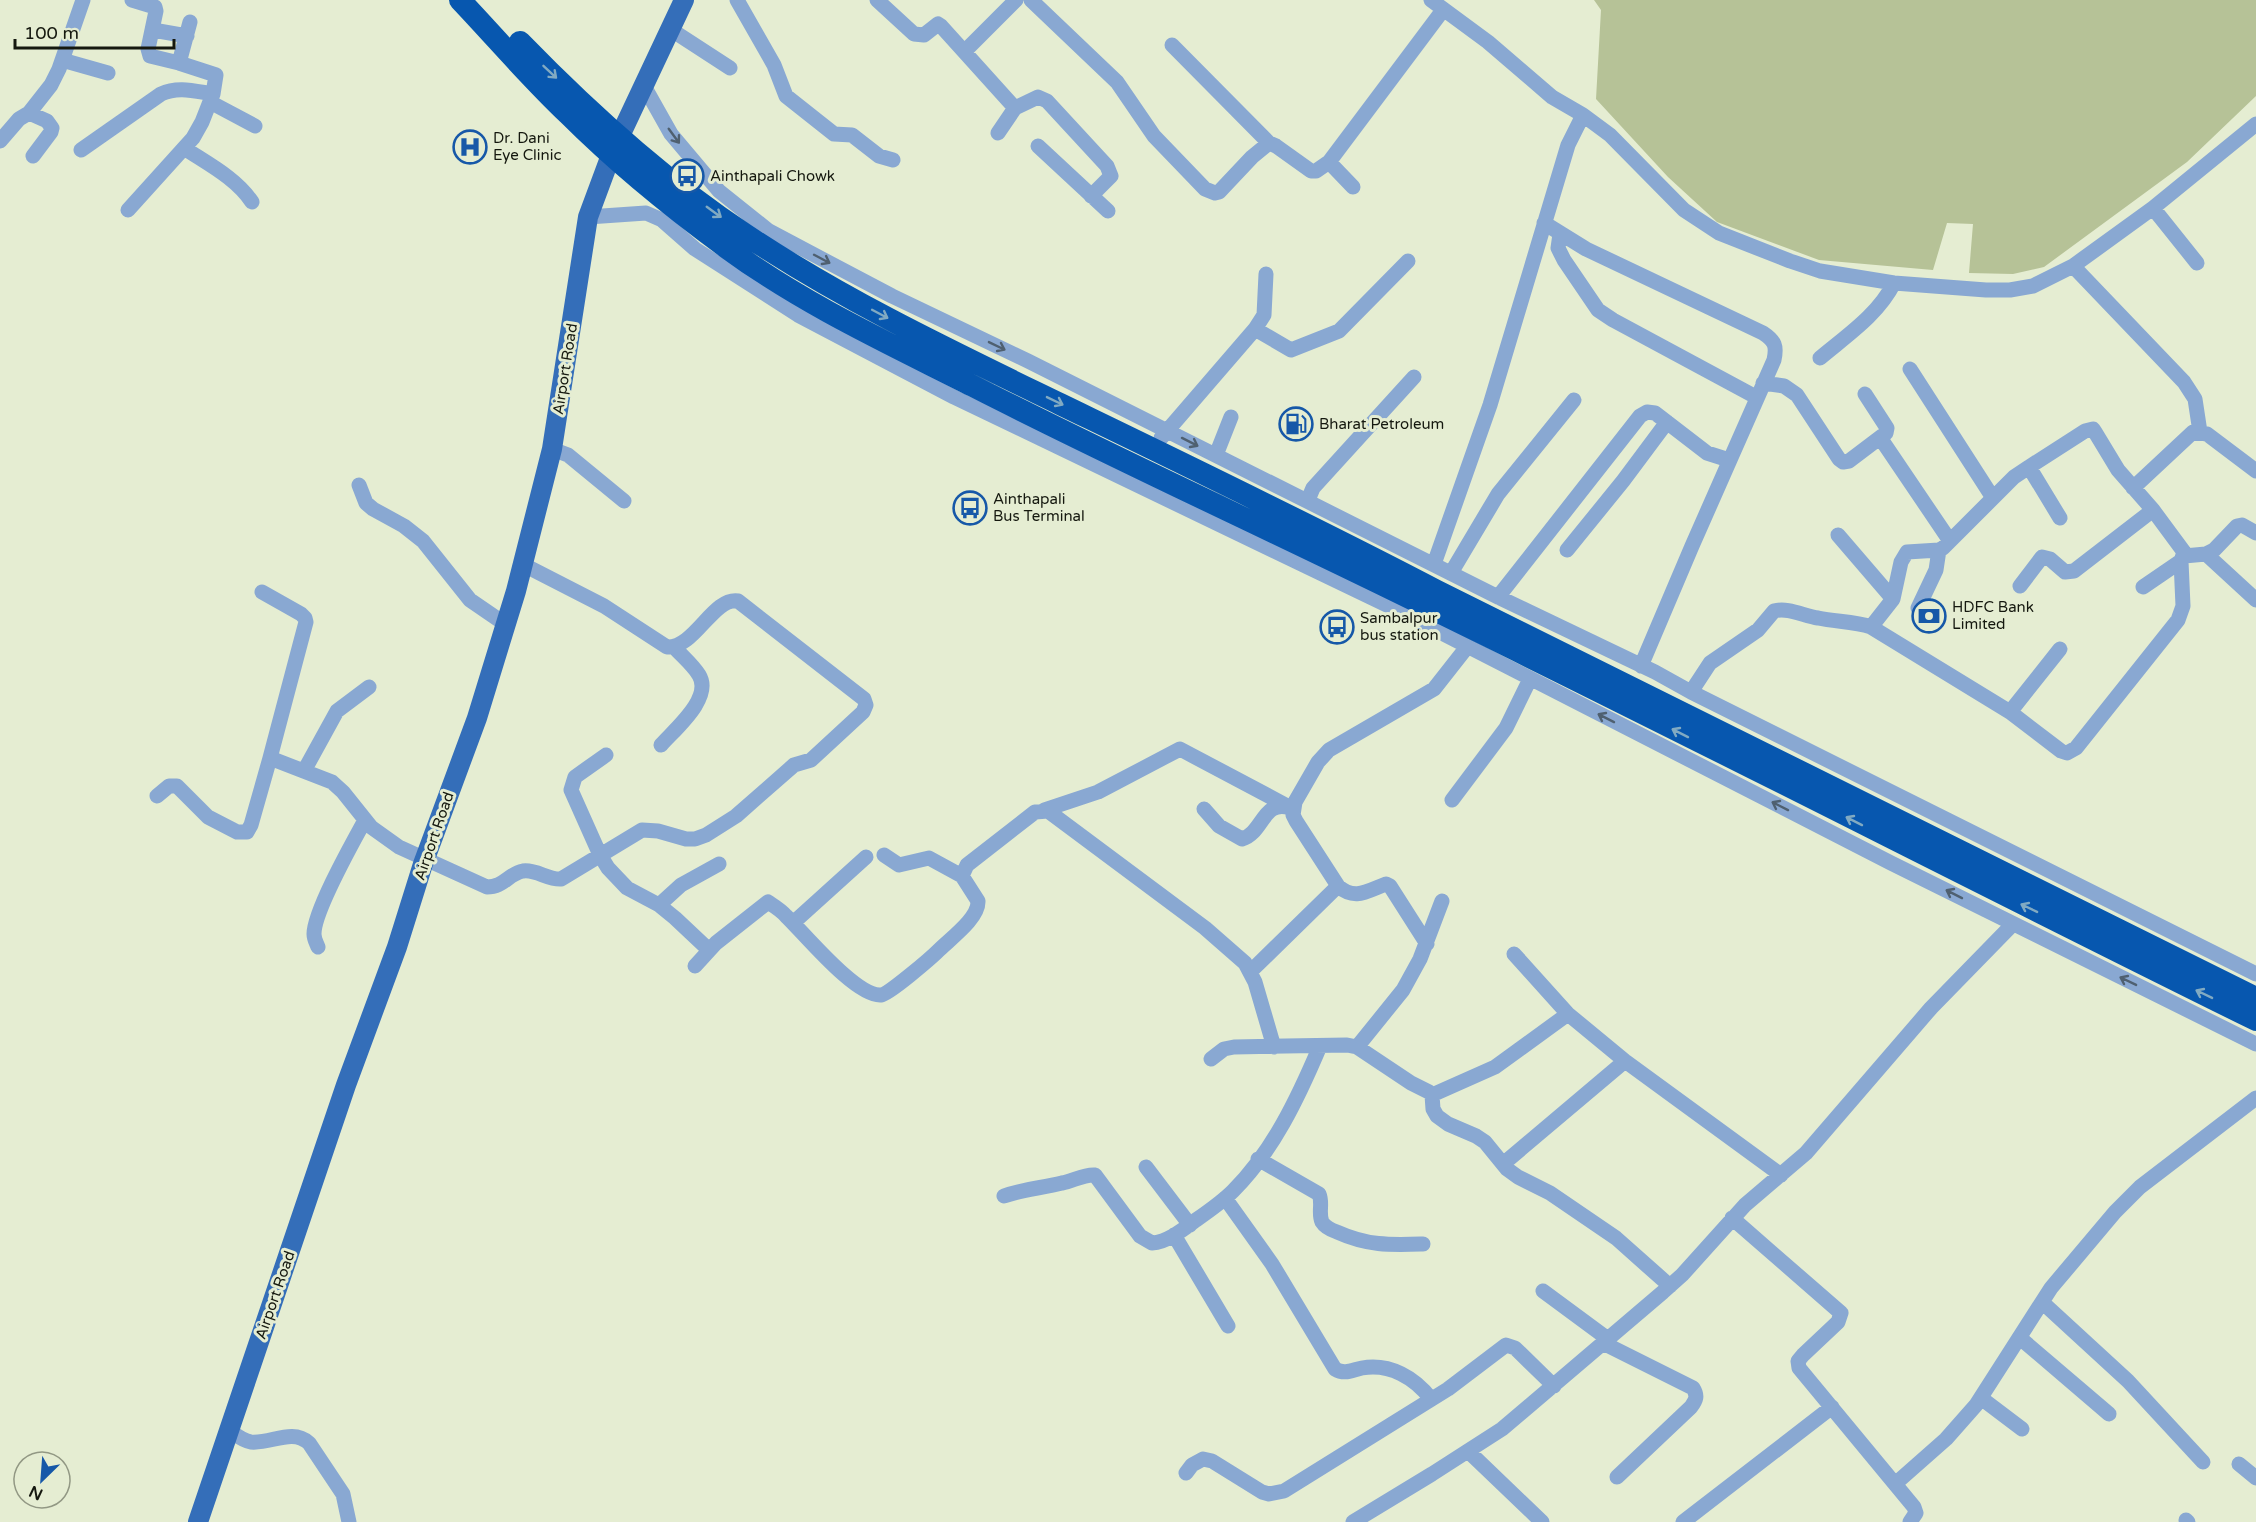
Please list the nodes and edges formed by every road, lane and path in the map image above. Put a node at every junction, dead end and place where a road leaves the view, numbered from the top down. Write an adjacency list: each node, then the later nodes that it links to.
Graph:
1 (83, 0): 16 (street)
2 (132, 0): 13 (street)
3 (460, 0): 30 (highway)
4 (480, 0): 30 (highway, one-way to 30)
5 (684, 0): 12 (main road, Airport Road)
6 (737, 0): 35 (street)
7 (877, 0): 15 (street)
8 (1016, 0): 15 (street)
9 (1030, 0): 29 (street)
10 (1459, 0): 11 (street)
11 (1442, 8): 24 (street); 36 (street)
12 (670, 29): 18 (street); 20 (main road, Airport Road)
13 (153, 30): 17 (street); 17 (street)
14 (1172, 45): 29 (street)
15 (964, 51): 22 (street)
16 (62, 60): 19 (street); 23 (street)
17 (179, 63): 21 (street)
18 (730, 68)
19 (108, 73)
20 (644, 86): 30 (main road, Airport Road); 62 (street, one-way to 62)
21 (211, 98): 26 (street); 32 (street); 33 (street)
22 (1015, 108): 27 (street); 38 (street)
23 (29, 113): 28 (street); 34 (street)
24 (1583, 115): 44 (street); 52 (street)
25 (2256, 124): 40 (street)
26 (255, 126)
27 (998, 133)
28 (0, 141)
29 (1269, 143): 36 (street)
30 (615, 146): 43 (main road, Airport Road); 68 (highway)
31 (1038, 147): 38 (street)
32 (184, 148): 39 (street); 41 (street)
33 (81, 150)
34 (33, 156)
35 (893, 160)
36 (1329, 162): 37 (street)
37 (1353, 187)
38 (1091, 196): 42 (street)
39 (252, 202)
40 (2154, 208): 48 (street); 49 (street)
41 (128, 210)
42 (1108, 211)
43 (588, 217): 65 (main road, Airport Road); 68 (street)
44 (1544, 223): 45 (street); 84 (street)
45 (1560, 234): 46 (street); 51 (street)
46 (1586, 249): 51 (street); 57 (street)
47 (1408, 261): 53 (street)
48 (2197, 263)
49 (2073, 266): 52 (street); 63 (street)
50 (1266, 274): 53 (street)
51 (1576, 278): 57 (street)
52 (1894, 283): 54 (street)
53 (1256, 329): 62 (street)
54 (1820, 358)
55 (1910, 369): 73 (street)
56 (1414, 377): 74 (street)
57 (1760, 391): 64 (street); 67 (street)
58 (1865, 394): 64 (street)
59 (1574, 400): 86 (street)
60 (1232, 417): 66 (street)
61 (1667, 422): 67 (street); 81 (street); 90 (street)
62 (1168, 431): 66 (street, one-way to 66); 68 (street)
63 (2200, 432): 70 (street); 72 (street)
64 (1881, 439): 80 (street)
65 (552, 449): 75 (street); 85 (main road, Airport Road)
66 (1216, 455): 74 (street)
67 (1729, 460): 99 (street)
68 (1139, 466): 97 (street); 132 (highway); 134 (highway, one-way to 68)
69 (2029, 467): 72 (street); 73 (street); 77 (street)
70 (2256, 471)
71 (360, 485): 94 (street)
72 (2133, 488): 76 (street)
73 (1993, 498): 80 (street)
74 (1308, 500): 84 (street)
75 (624, 501)
76 (2152, 510): 83 (street); 87 (street)
77 (2060, 518)
78 (2256, 533): 82 (street)
79 (1839, 535): 91 (street)
80 (1944, 546): 91 (street); 93 (street)
81 (1567, 550)
82 (2206, 554): 83 (street); 92 (street)
83 (2182, 559): 88 (street); 103 (street)
84 (1434, 564): 86 (street)
85 (524, 565): 94 (main road, Airport Road); 96 (street)
86 (1451, 573): 90 (street)
87 (2020, 586)
88 (2144, 587)
89 (262, 592): 106 (street)
90 (1498, 597): 99 (street)
91 (1893, 598): 95 (street)
92 (2256, 600)
93 (1918, 608)
94 (505, 624): 117 (main road, Airport Road)
95 (1871, 627): 102 (street); 103 (street)
96 (674, 647): 104 (street); 114 (street)
97 (1467, 647): 100 (street); 111 (street)
98 (2060, 649): 103 (street)
99 (1641, 666): 102 (street)
100 (1530, 680): 109 (street); 124 (street, one-way to 100)
101 (369, 687): 107 (street)
102 (1691, 692): 131 (street)
103 (2010, 712)
104 (661, 745)
105 (606, 755): 114 (street)
106 (275, 760): 107 (street); 108 (street)
107 (304, 771): 113 (street)
108 (157, 796)
109 (1452, 800)
110 (1203, 809): 111 (street)
111 (1293, 809): 112 (street); 120 (street)
112 (1044, 810): 119 (street); 130 (street)
113 (366, 820): 117 (street); 126 (street)
114 (600, 855): 117 (street); 122 (street)
115 (884, 855): 119 (street)
116 (866, 857): 123 (street)
117 (425, 858): 165 (main road, Airport Road)
118 (719, 864): 122 (street)
119 (962, 876): 123 (street)
120 (1338, 886): 125 (street); 130 (street)
121 (1442, 901): 125 (street)
122 (659, 905): 127 (street)
123 (793, 923): 127 (street)
124 (2013, 924): 135 (street, one-way to 124); 146 (street)
125 (1427, 944): 138 (street)
126 (318, 946)
127 (709, 950): 129 (street)
128 (1514, 954): 133 (street)
129 (695, 966)
130 (1250, 972): 137 (street)
131 (2256, 974)
132 (2256, 998)
133 (1568, 1014): 140 (street); 141 (street)
134 (2256, 1020)
135 (2256, 1044)
136 (1320, 1046): 137 (street); 138 (street); 143 (street)
137 (1274, 1047): 139 (street)
138 (1357, 1047): 141 (street)
139 (1211, 1059)
140 (1625, 1061): 144 (street); 146 (street)
141 (1432, 1095): 144 (street)
142 (2256, 1098): 155 (street)
143 (1258, 1160): 148 (street); 152 (street)
144 (1503, 1164): 153 (street)
145 (1146, 1167): 150 (street)
146 (1782, 1175): 149 (street)
147 (1004, 1196): 151 (street)
148 (1225, 1198): 150 (street); 161 (street)
149 (1732, 1218): 153 (street); 162 (street)
150 (1190, 1225): 151 (street)
151 (1174, 1235): 156 (street)
152 (1423, 1244)
153 (1670, 1286): 158 (street)
154 (1543, 1291): 158 (street)
155 (2042, 1302): 157 (street); 167 (street)
156 (1228, 1326)
157 (2020, 1338): 160 (street); 163 (street)
158 (1605, 1341): 159 (street); 170 (street)
159 (1554, 1386): 161 (street); 166 (street)
160 (1981, 1398): 164 (street); 172 (street)
161 (1431, 1399): 169 (street)
162 (1832, 1407): 172 (street); 177 (street)
163 (2109, 1414)
164 (2022, 1429)
165 (229, 1430): 173 (main road, Airport Road); 174 (street)
166 (1468, 1451): 175 (street); 176 (street)
167 (2203, 1462)
168 (2240, 1464): 171 (street)
169 (1186, 1473)
170 (1617, 1477)
171 (2256, 1478)
172 (1895, 1485): 178 (street)
173 (198, 1522)
174 (349, 1522)
175 (1353, 1522)
176 (1542, 1522)
177 (1683, 1522)
178 (1910, 1522)

